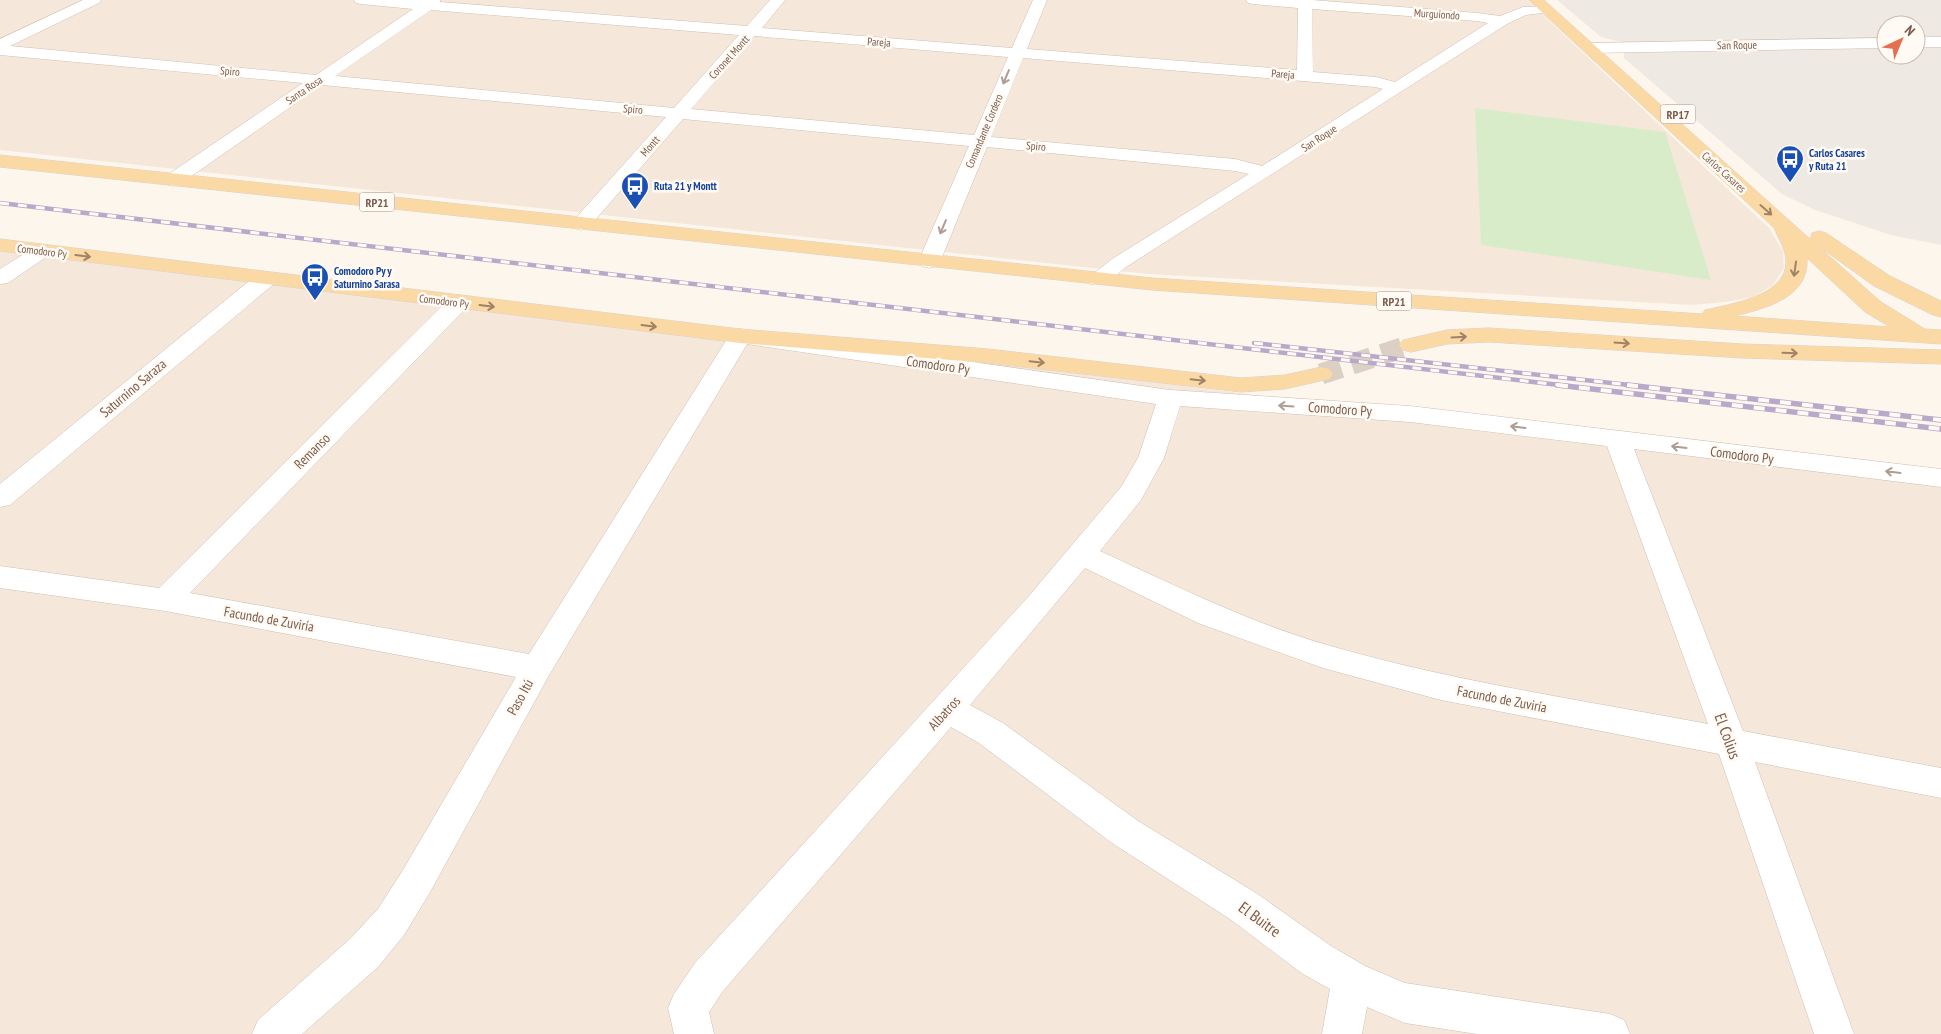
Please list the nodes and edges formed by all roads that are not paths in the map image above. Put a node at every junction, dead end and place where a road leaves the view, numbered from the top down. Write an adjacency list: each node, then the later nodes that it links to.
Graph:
1 (94, 0): 14 (street)
2 (361, 0): 7 (street, Pareja)
3 (778, 0): 10 (street, Coronel Montt)
4 (1040, 0): 17 (street, Comandante Cordero)
5 (1253, 0): 6 (street, Murguiondo)
6 (1305, 2): 9 (street, Murguiondo); 18 (street)
7 (431, 3): 10 (street, Pareja); 19 (street, Santa Rosa)
8 (1544, 3): 9 (street, San Roque); 15 (main road, Carlos Casares / RP17)
9 (1502, 21): 20 (street, San Roque)
10 (751, 32): 17 (street, Pareja); 21 (street, Coronel Montt)
11 (1876, 42): 15 (street, San Roque)
12 (1926, 42): 13 (street)
13 (1941, 42)
14 (0, 45)
15 (1596, 48): 27 (main road, Carlos Casares / RP17, one-way to 27); 28 (main road, Carlos Casares / RP17)
16 (0, 50): 19 (street, Spiro)
17 (1017, 52): 18 (street, Pareja); 22 (street, Comandante Cordero, one-way to 22)
18 (1305, 76): 20 (street, Pareja)
19 (320, 79): 21 (street, Spiro); 25 (street, Santa Rosa)
20 (1397, 88): 24 (street, San Roque)
21 (679, 113): 22 (street, Spiro); 26 (street, Montt)
22 (979, 140): 24 (street, Spiro); 31 (street, Comandante Cordero, one-way to 31)
23 (0, 161): 25 (main road, RP21)
24 (1265, 172): 34 (street, San Roque)
25 (173, 180): 26 (main road, RP21)
26 (581, 224): 31 (main road, RP21)
27 (1782, 224): 37 (main road, RP17, one-way to 37); 40 (main road, Carlos Casares / RP17)
28 (1806, 228): 36 (main road, RP17); 40 (main road, Carlos Casares / RP17)
29 (0, 245): 30 (main road, Comodoro Py)
30 (42, 251): 32 (street); 33 (main road, Comodoro Py, one-way to 33)
31 (929, 262): 34 (main road, RP21)
32 (0, 278)
33 (267, 278): 35 (main road, Comodoro Py); 47 (street, Saturnino Saraza)
34 (1098, 279): 37 (main road, RP21)
35 (459, 302): 39 (main road, Comodoro Py, one-way to 39); 50 (street, Remanso)
36 (1941, 310)
37 (1692, 321): 38 (main road, RP21)
38 (1882, 333): 40 (main road, RP21); 42 (main road, RP21)
39 (740, 336): 43 (main road, Comodoro Py, one-way to 43); 44 (street, Comodoro Py); 51 (street, Paso Itú)
40 (1930, 336): 42 (main road, Carlos Casares / RP17)
41 (1411, 345): 42 (main road, one-way to 42)
42 (1941, 354)
43 (1321, 374)
44 (1170, 398): 45 (street, Comodoro Py, one-way to 44); 48 (street, Albatros)
45 (1618, 440): 46 (street, Comodoro Py, one-way to 45); 53 (street, El Colius)
46 (1941, 478)
47 (0, 498)
48 (1081, 554): 52 (street, Albatros); 53 (street, Facundo de Zuviría)
49 (0, 577): 50 (street, Facundo de Zuviría)
50 (165, 600): 51 (street, Facundo de Zuviría)
51 (536, 668): 57 (street, Paso Itú)
52 (948, 709): 55 (street, El Buitre); 56 (street, Albatros)
53 (1731, 742): 54 (street, Facundo de Zuviría); 60 (street, El Colius)
54 (1941, 783)
55 (1351, 980): 58 (street); 59 (street, El Buitre)
56 (691, 1021)
57 (272, 1034)
58 (1342, 1034)
59 (1610, 1034)
60 (1834, 1034)

